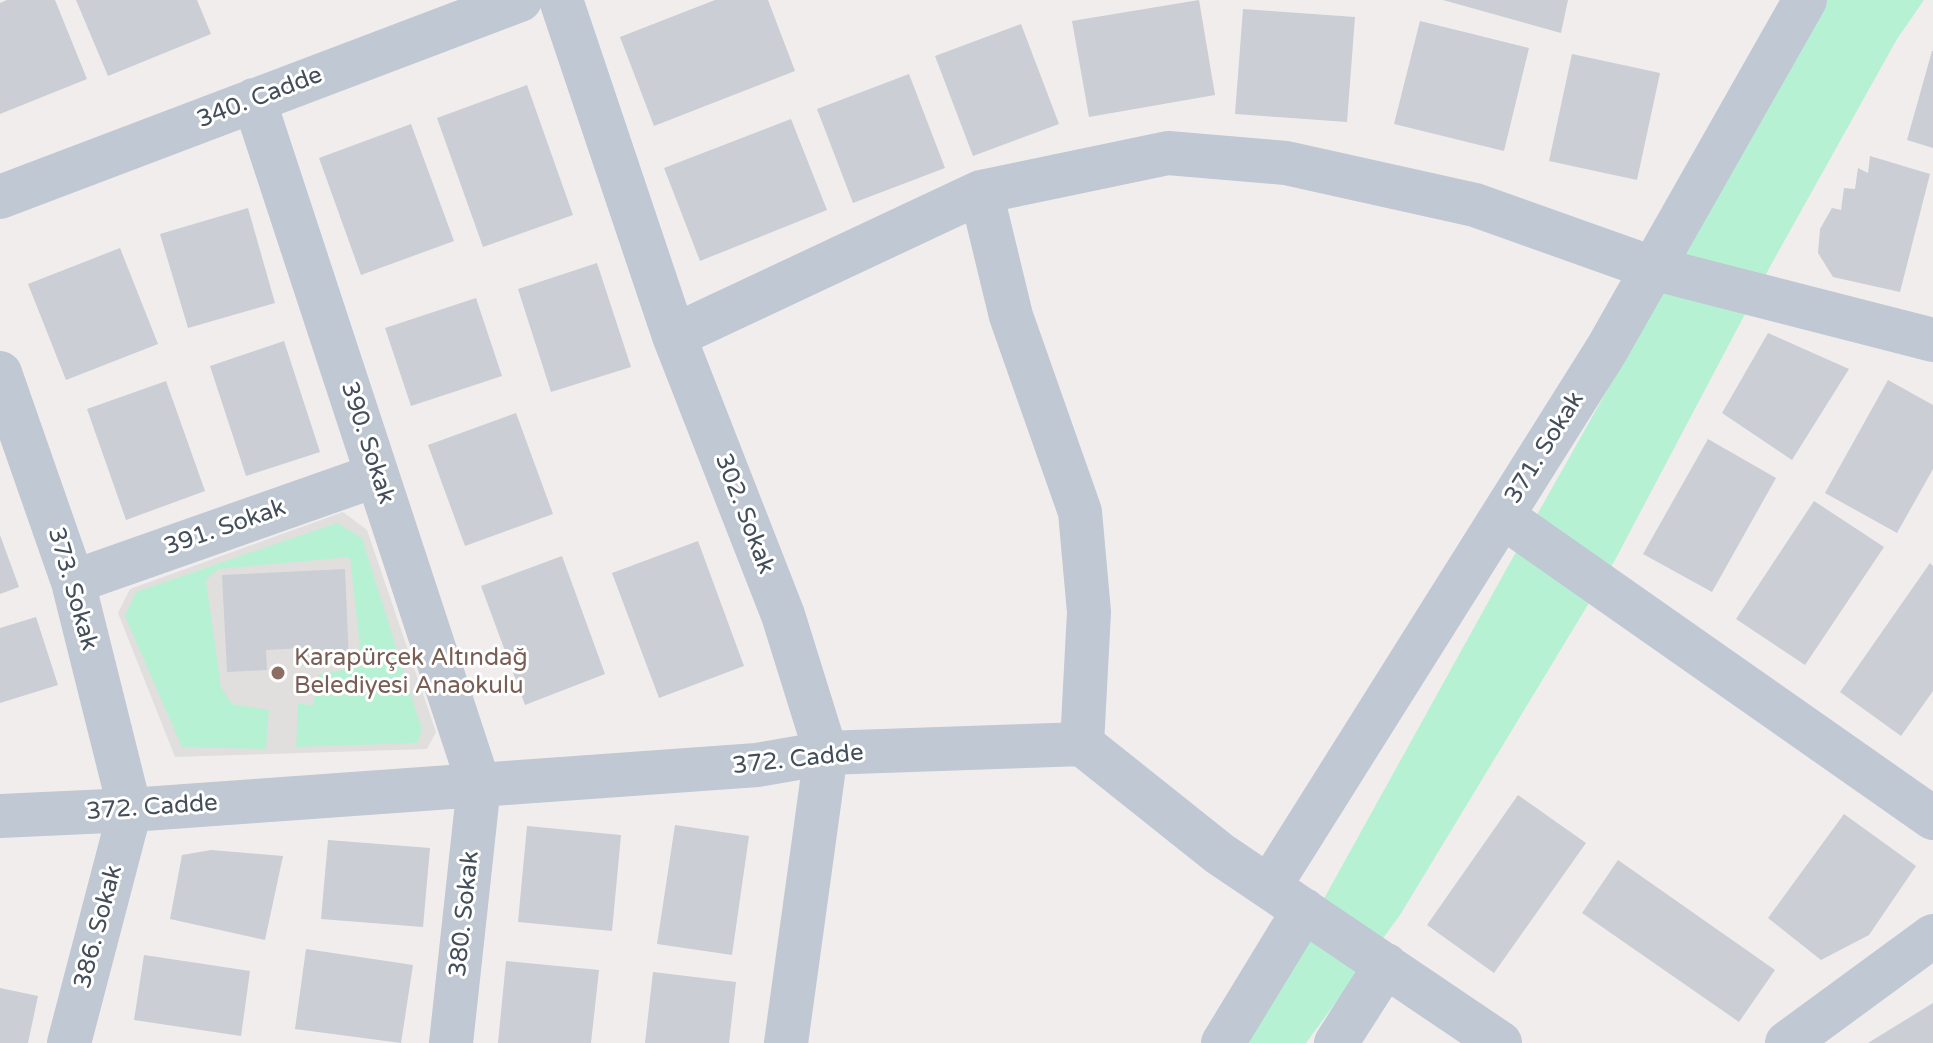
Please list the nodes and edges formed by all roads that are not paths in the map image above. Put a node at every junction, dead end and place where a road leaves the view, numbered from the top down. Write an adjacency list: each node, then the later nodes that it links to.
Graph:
1 (520, 0): 4 (street, 340. Cadde)
2 (561, 0): 8 (street, 302. Sokak)
3 (1805, 0): 7 (street, 371. Sokak)
4 (254, 100): 6 (street, 340. Cadde); 11 (street, 390. Sokak)
5 (981, 192): 7 (street); 8 (street); 14 (street)
6 (0, 197)
7 (1652, 268): 9 (street); 12 (street, 371. Sokak)
8 (674, 336): 15 (street, 302. Sokak)
9 (1933, 340)
10 (0, 373): 13 (street, 373. Sokak)
11 (377, 475): 13 (street, 391. Sokak); 16 (street, 390. Sokak)
12 (1502, 516): 19 (street); 20 (street, 371. Sokak)
13 (73, 582): 17 (street, 373. Sokak)
14 (1082, 744): 15 (street, 372. Cadde); 20 (street)
15 (826, 753): 16 (street, 372. Cadde); 25 (street, 302. Sokak)
16 (479, 785): 17 (street, 372. Cadde); 24 (street, 380. Sokak)
17 (130, 810): 18 (street, 372. Cadde); 23 (street, 386. Sokak)
18 (0, 816)
19 (1933, 818)
20 (1287, 898): 22 (street); 26 (street, 371. Sokak)
21 (1933, 936): 29 (street)
22 (1386, 965): 27 (street); 28 (street)
23 (69, 1043)
24 (451, 1043)
25 (786, 1043)
26 (1223, 1043)
27 (1336, 1043)
28 (1500, 1043)
29 (1787, 1043)

